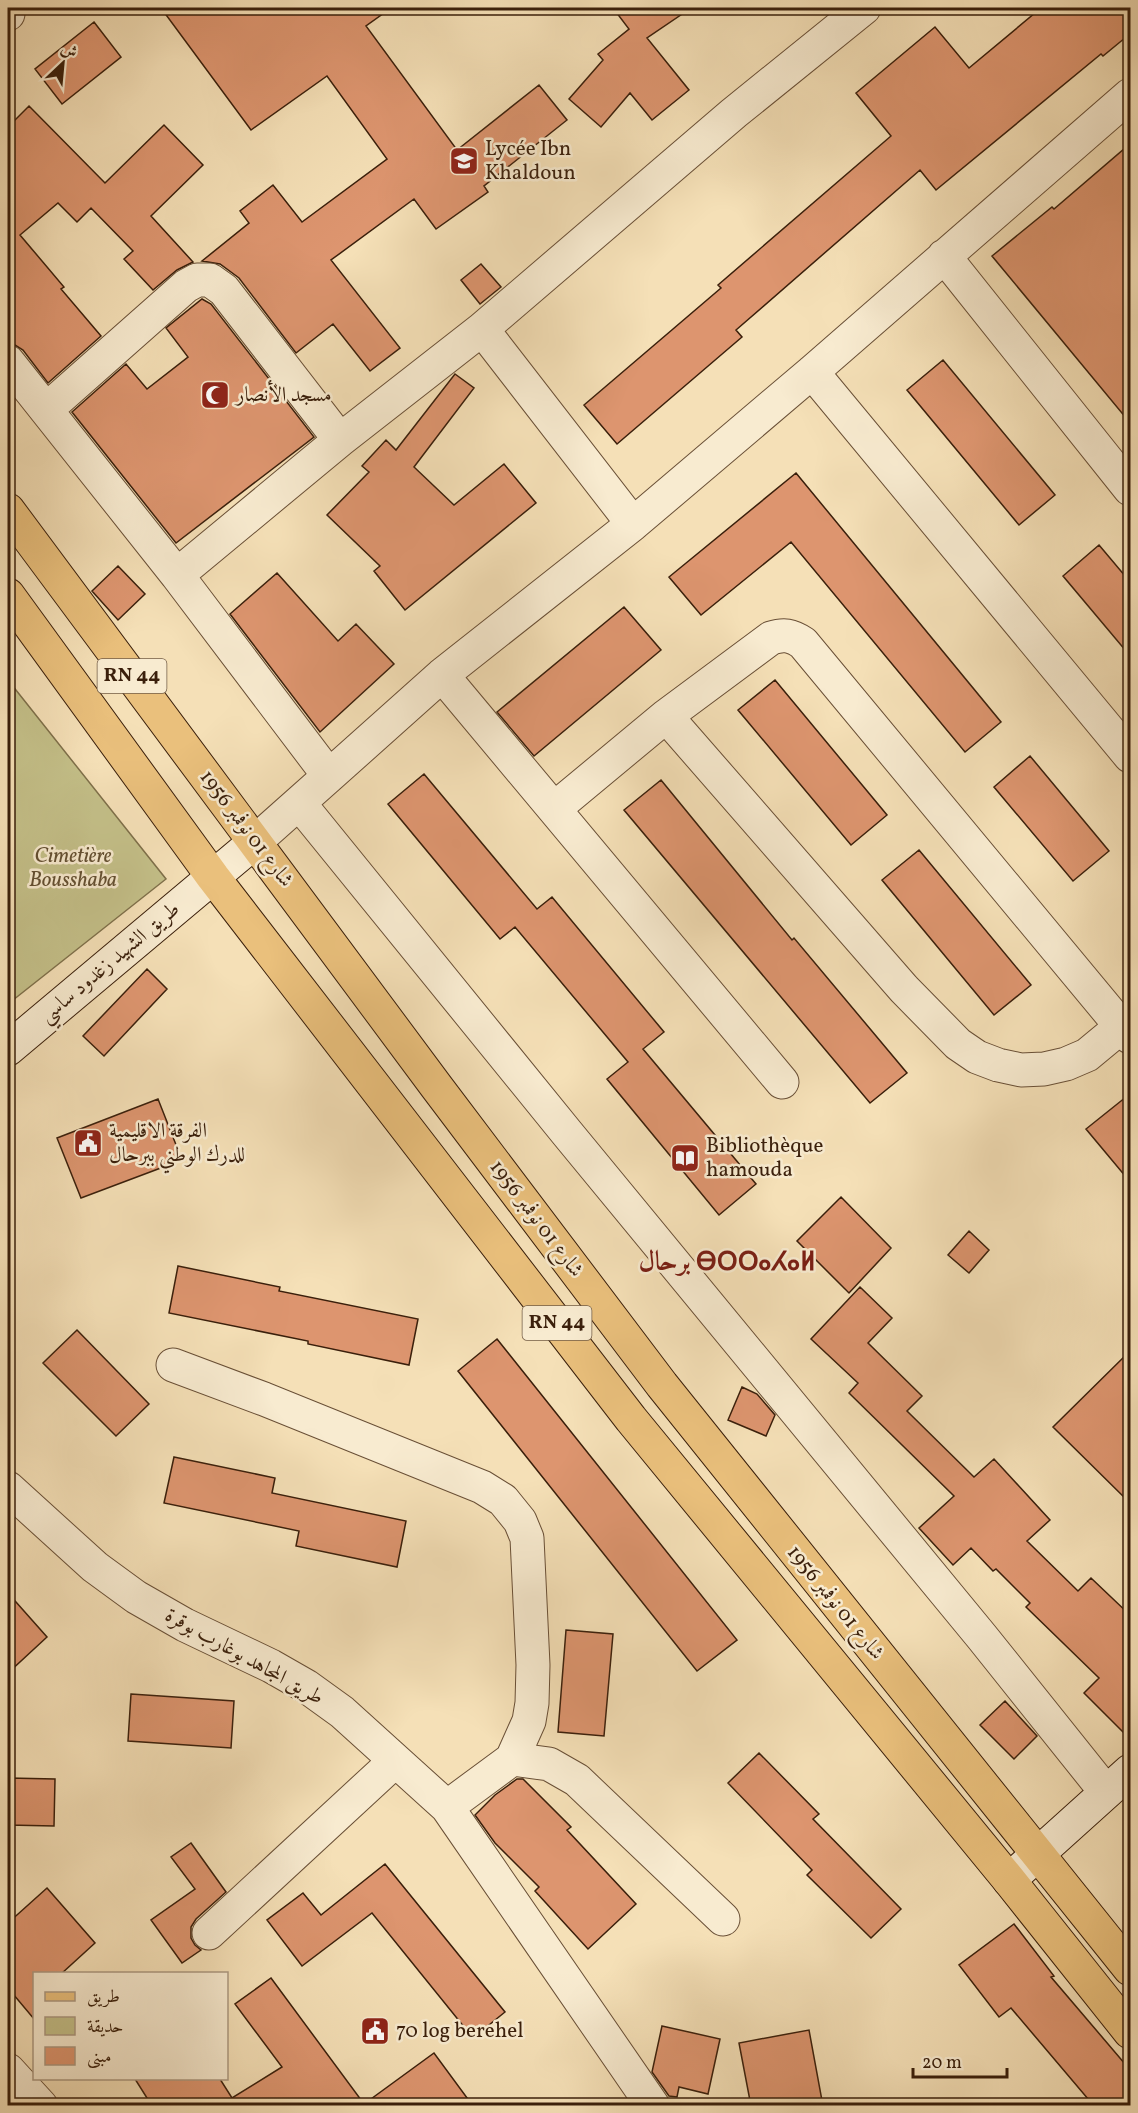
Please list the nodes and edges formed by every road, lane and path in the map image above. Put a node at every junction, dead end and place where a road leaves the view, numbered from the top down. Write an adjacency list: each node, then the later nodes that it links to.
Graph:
1 (864, 8): 4 (street)
2 (1131, 95): 3 (street, طريق الشهيد زغدود ساسي)
3 (944, 256): 5 (street, طريق الشهيد زغدود ساسي); 9 (street)
4 (482, 329): 8 (street); 11 (street)
5 (812, 372): 11 (street, طريق الشهيد زغدود ساسي); 16 (street)
6 (11, 373): 7 (street)
7 (46, 409): 8 (street); 12 (street)
8 (340, 440): 12 (street)
9 (1127, 479)
10 (8, 510): 20 (main road, شارع 01 نوفمبر 1956 / RN 44)
11 (633, 524): 14 (street, طريق الشهيد زغدود ساسي)
12 (177, 575): 17 (street)
13 (8, 595): 21 (main road, شارع 01 نوفمبر 1956 / RN 44)
14 (442, 675): 17 (street, طريق الشهيد زغدود ساسي); 19 (street)
15 (666, 716): 19 (street); 22 (street); 22 (street)
16 (1131, 756)
17 (329, 776): 18 (street, طريق الشهيد زغدود ساسي)
18 (299, 803): 20 (street, طريق الشهيد زغدود ساسي); 30 (street)
19 (554, 809): 24 (street)
20 (256, 842): 21 (street, طريق الشهيد زغدود ساسي); 32 (main road, شارع 01 نوفمبر 1956 / RN 44)
21 (213, 877): 23 (street, طريق الشهيد زغدود ساسي); 33 (main road, شارع 01 نوفمبر 1956 / RN 44)
22 (1126, 1032)
23 (8, 1049)
24 (782, 1082)
25 (172, 1365): 27 (street)
26 (8, 1488): 28 (street, طريق المجاهد بوغارب بوقرة)
27 (512, 1760): 31 (street); 34 (street)
28 (395, 1761): 31 (street, طريق المجاهد بوغارب بوقرة); 35 (street)
29 (1131, 1771): 30 (street)
30 (1106, 1792): 32 (street)
31 (447, 1807): 40 (street, طريق المجاهد بوغارب بوقرة)
32 (1038, 1854): 33 (street); 36 (main road, شارع 01 نوفمبر 1956 / RN 44)
33 (1009, 1880): 37 (main road, شارع 01 نوفمبر 1956 / RN 44)
34 (723, 1918)
35 (209, 1933)
36 (1131, 1969)
37 (1131, 2032)
38 (8, 2070): 39 (street)
39 (41, 2106)
40 (654, 2106)

